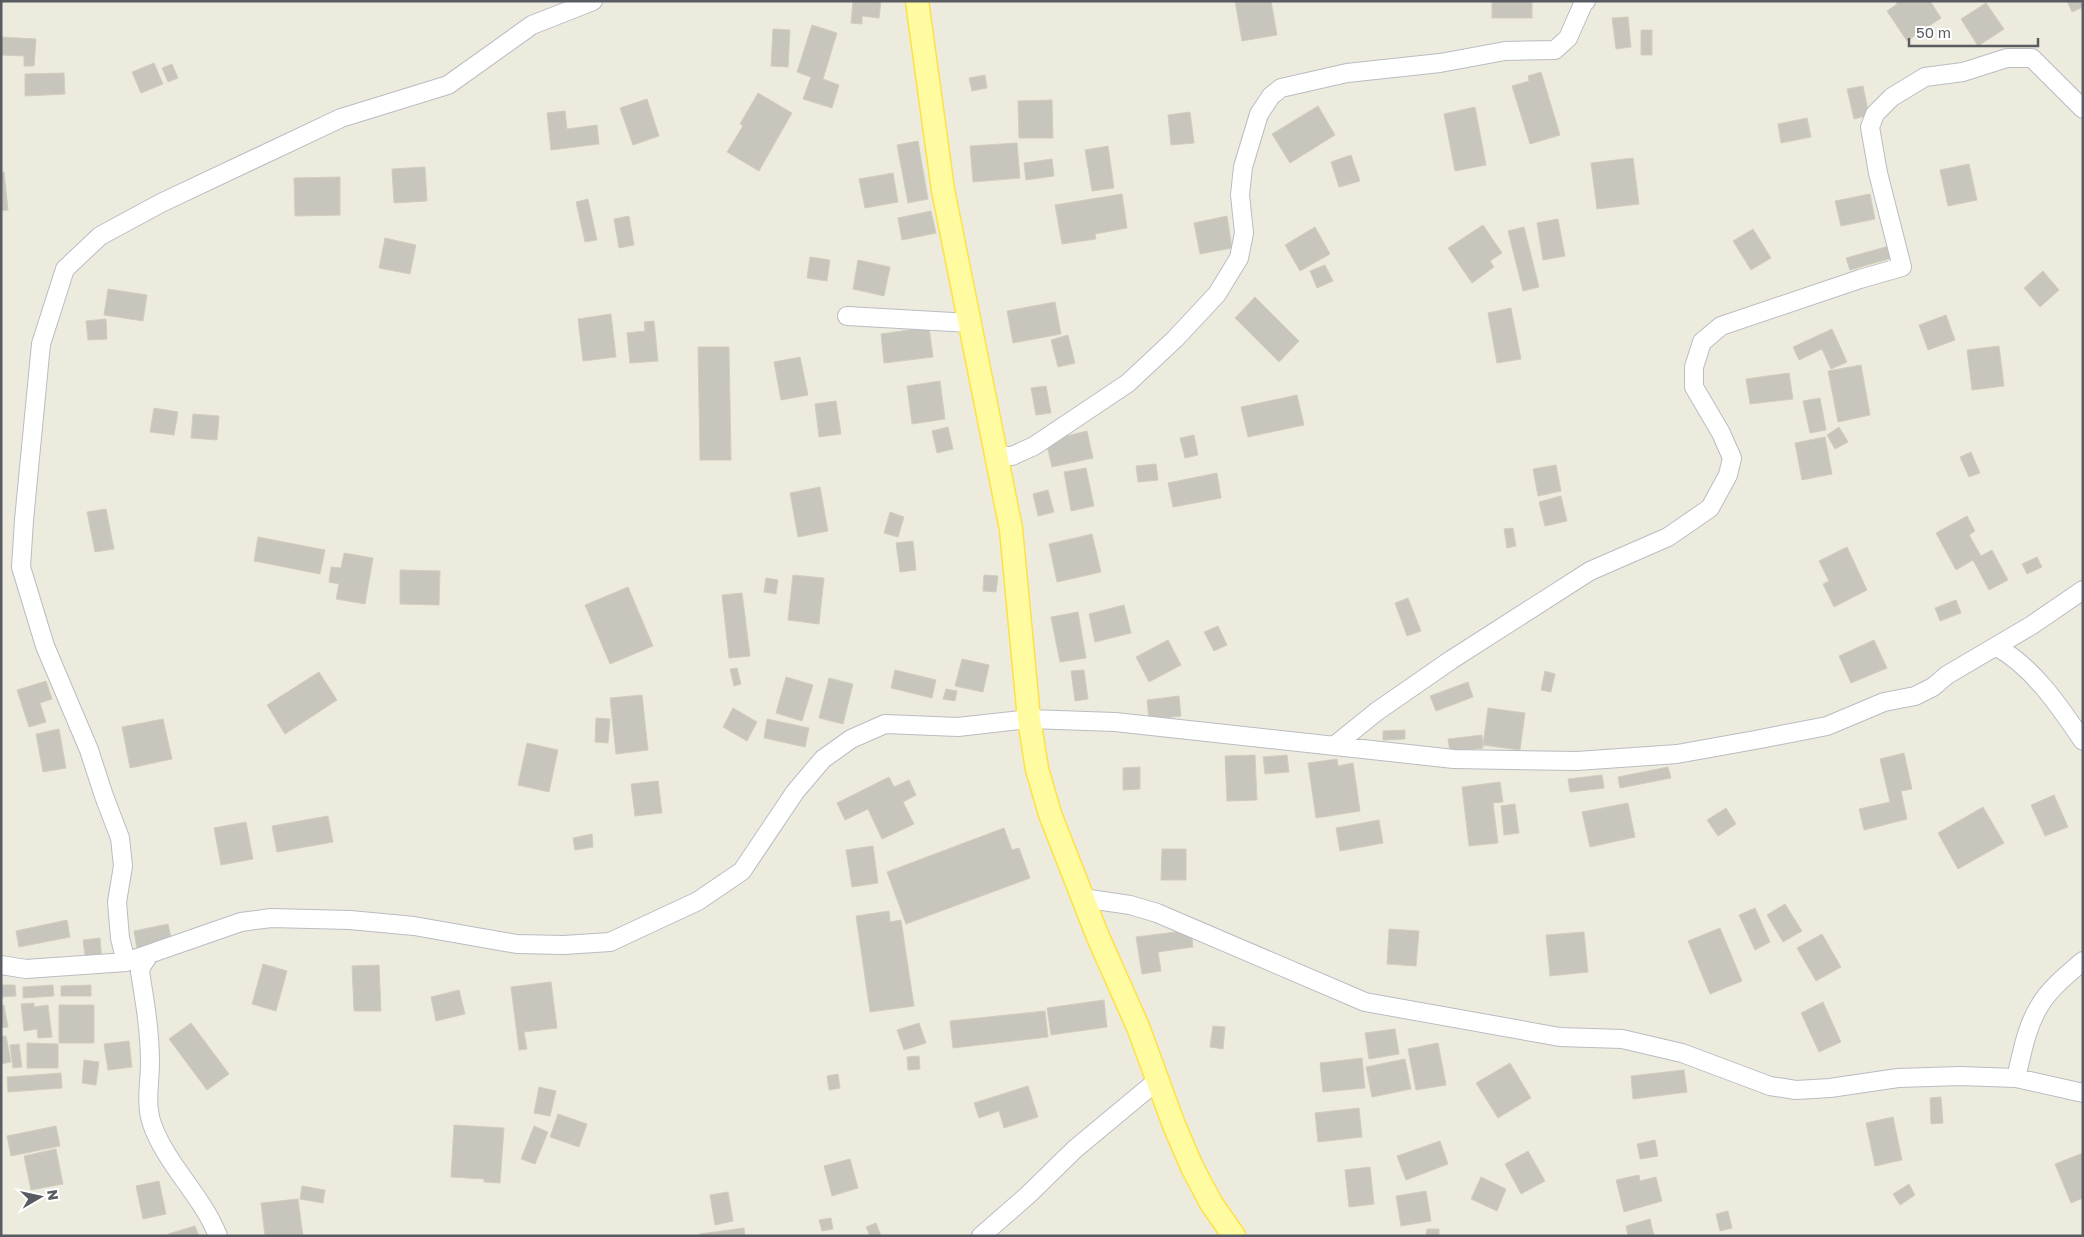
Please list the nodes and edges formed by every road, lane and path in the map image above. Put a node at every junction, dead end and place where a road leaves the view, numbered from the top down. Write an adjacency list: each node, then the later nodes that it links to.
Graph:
1 (592, 1): 17 (street)
2 (917, 1): 6 (main road)
3 (1586, 1): 7 (street)
4 (2083, 109): 13 (street)
5 (847, 316): 6 (street)
6 (970, 323): 7 (main road)
7 (997, 456): 10 (main road)
8 (2083, 590): 9 (street)
9 (1997, 647): 11 (street); 13 (street)
10 (1030, 719): 13 (street); 14 (main road); 15 (street)
11 (2078, 726): 12 (street)
12 (2083, 741)
13 (1334, 746)
14 (1083, 898): 19 (street); 20 (main road)
15 (150, 954): 17 (street); 22 (street)
16 (2083, 961): 19 (street)
17 (126, 962): 18 (street)
18 (1, 965)
19 (2016, 1078): 21 (street)
20 (1158, 1080): 23 (street); 24 (main road)
21 (2083, 1093)
22 (218, 1236)
23 (981, 1236)
24 (1234, 1236)

